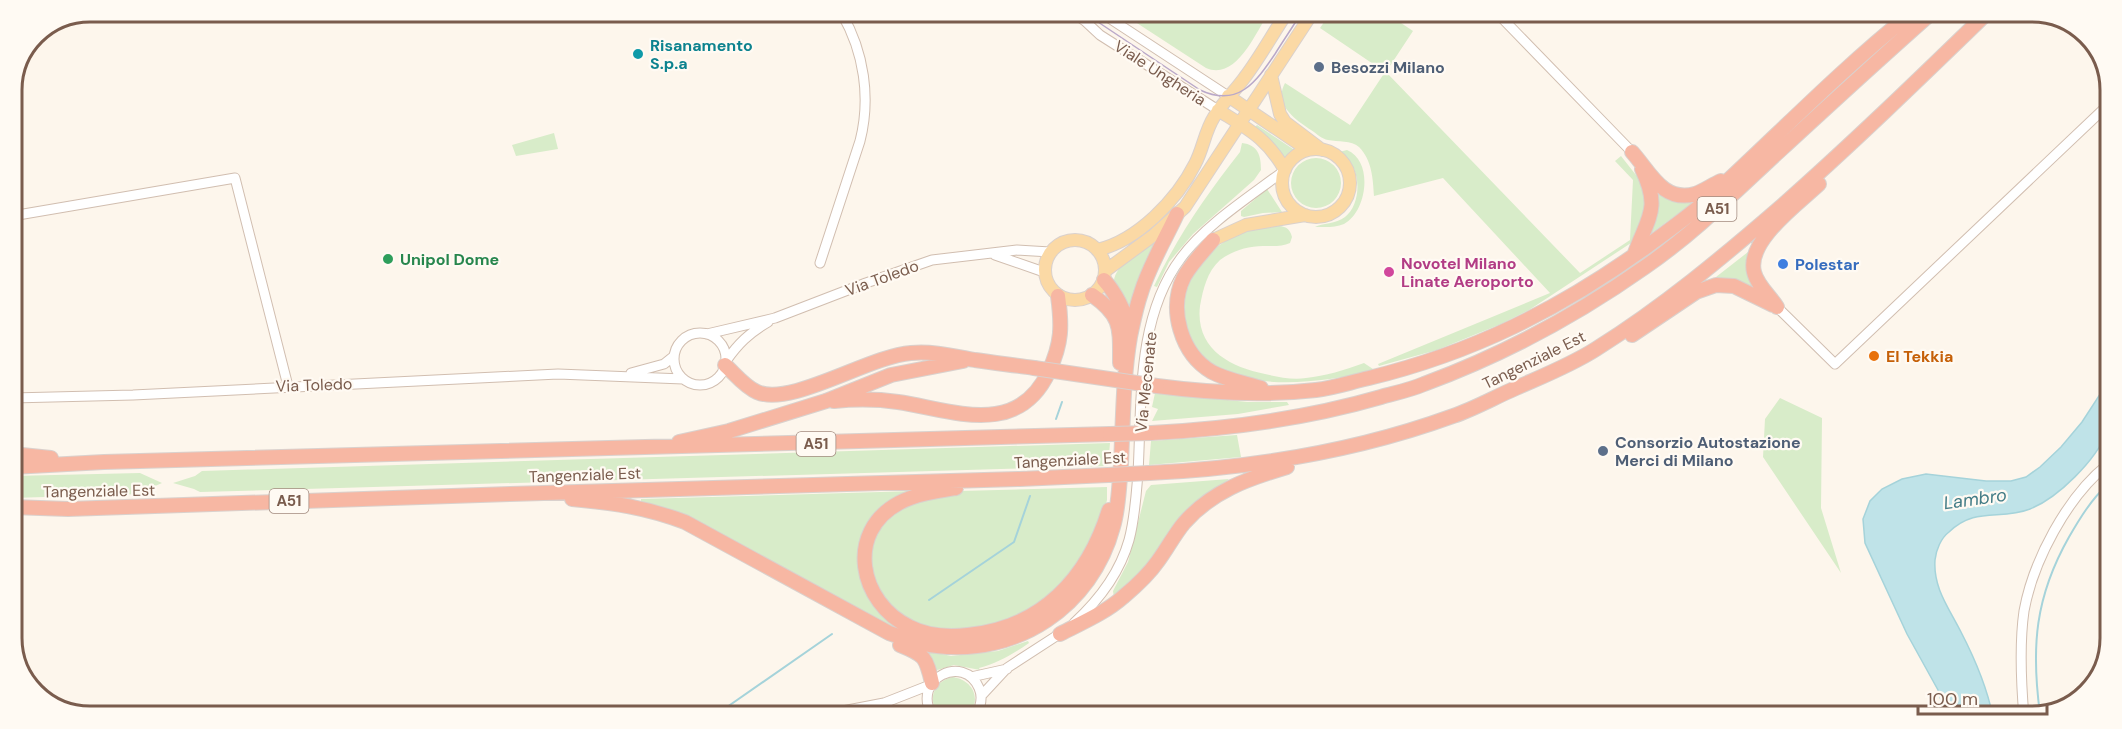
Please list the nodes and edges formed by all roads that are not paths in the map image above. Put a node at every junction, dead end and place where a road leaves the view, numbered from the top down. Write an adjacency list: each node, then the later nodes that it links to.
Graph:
1 (846, 22): 30 (street)
2 (1089, 22): 12 (street, Viale Ungheria)
3 (1115, 22): 11 (street, Viale Ungheria)
4 (1281, 22): 11 (main road)
5 (1306, 22): 10 (main road)
6 (1506, 22): 19 (street)
7 (1901, 22): 21 (highway)
8 (1921, 22): 50 (highway, Tangenziale Est / A51, bridge)
9 (1978, 22): 16 (highway, Tangenziale Est / A51)
10 (1270, 75): 13 (main road); 18 (main road, Via Mecenate)
11 (1228, 96): 12 (main road); 13 (main road)
12 (1218, 110): 15 (main road); 26 (main road)
13 (1248, 111): 15 (main road); 17 (main road)
14 (2099, 112): 36 (street)
15 (1240, 123): 20 (main road); 23 (main road)
16 (1857, 139): 36 (highway); 40 (highway, Tangenziale Est / A51)
17 (1308, 150): 18 (main road); 20 (main road, Via Mecenate)
18 (1322, 150): 24 (main road, Via Mecenate)
19 (1632, 152): 21 (highway); 29 (highway)
20 (1285, 171): 24 (main road); 34 (street, Via Mecenate)
21 (1731, 176): 29 (highway)
22 (22, 214): 46 (street)
23 (1177, 214): 32 (main road); 39 (highway)
24 (1305, 215): 25 (main road, Via Mecenate)
25 (1213, 240): 34 (street, Via Mecenate); 47 (highway)
26 (1097, 250): 27 (main road); 32 (main road)
27 (1050, 252): 28 (street, Via Toledo); 31 (main road)
28 (993, 254): 31 (street); 37 (street, Via Toledo)
29 (1633, 256): 47 (highway)
30 (820, 263)
31 (1044, 272): 35 (main road)
32 (1104, 275): 33 (main road); 39 (highway)
33 (1092, 295): 35 (main road); 56 (highway)
34 (1161, 295): 62 (street, Via Mecenate)
35 (1058, 296): 49 (highway)
36 (1778, 307): 40 (highway)
37 (775, 318): 38 (street); 43 (street)
38 (707, 334): 41 (street); 43 (street)
39 (1130, 338): 61 (highway)
40 (1594, 350): 51 (highway, Tangenziale Est / A51)
41 (674, 356): 44 (street); 45 (street)
42 (975, 360): 43 (highway); 47 (highway, bridge); 49 (highway)
43 (726, 364): 45 (street)
44 (617, 376): 45 (street); 46 (street, Via Toledo)
45 (683, 379)
46 (288, 386): 48 (street, Via Toledo)
47 (1271, 392)
48 (23, 398)
49 (826, 401): 50 (highway)
50 (662, 446): 53 (highway, Tangenziale Est / A51)
51 (1355, 446): 56 (highway, Tangenziale Est / A51, bridge); 62 (highway)
52 (23, 455): 53 (highway)
53 (104, 462): 54 (highway, Tangenziale Est / A51)
54 (23, 466)
55 (2100, 472): 71 (street)
56 (1020, 479): 57 (highway, Tangenziale Est / A51)
57 (510, 494): 59 (highway, Tangenziale Est / A51); 61 (highway)
58 (23, 507): 59 (highway, Tangenziale Est / A51)
59 (68, 509): 60 (highway)
60 (23, 515)
61 (797, 582): 65 (highway)
62 (1060, 634): 63 (street, Via Mecenate)
63 (1007, 668): 64 (street, Via Mecenate); 67 (street, Via Mecenate)
64 (971, 677): 65 (street, Via Mecenate); 67 (street)
65 (931, 684): 66 (street, Via Mecenate); 68 (street)
66 (908, 696): 68 (street); 69 (street, Via Mecenate)
67 (981, 696): 70 (street)
68 (927, 705)
69 (868, 706)
70 (980, 706)
71 (2024, 706)

